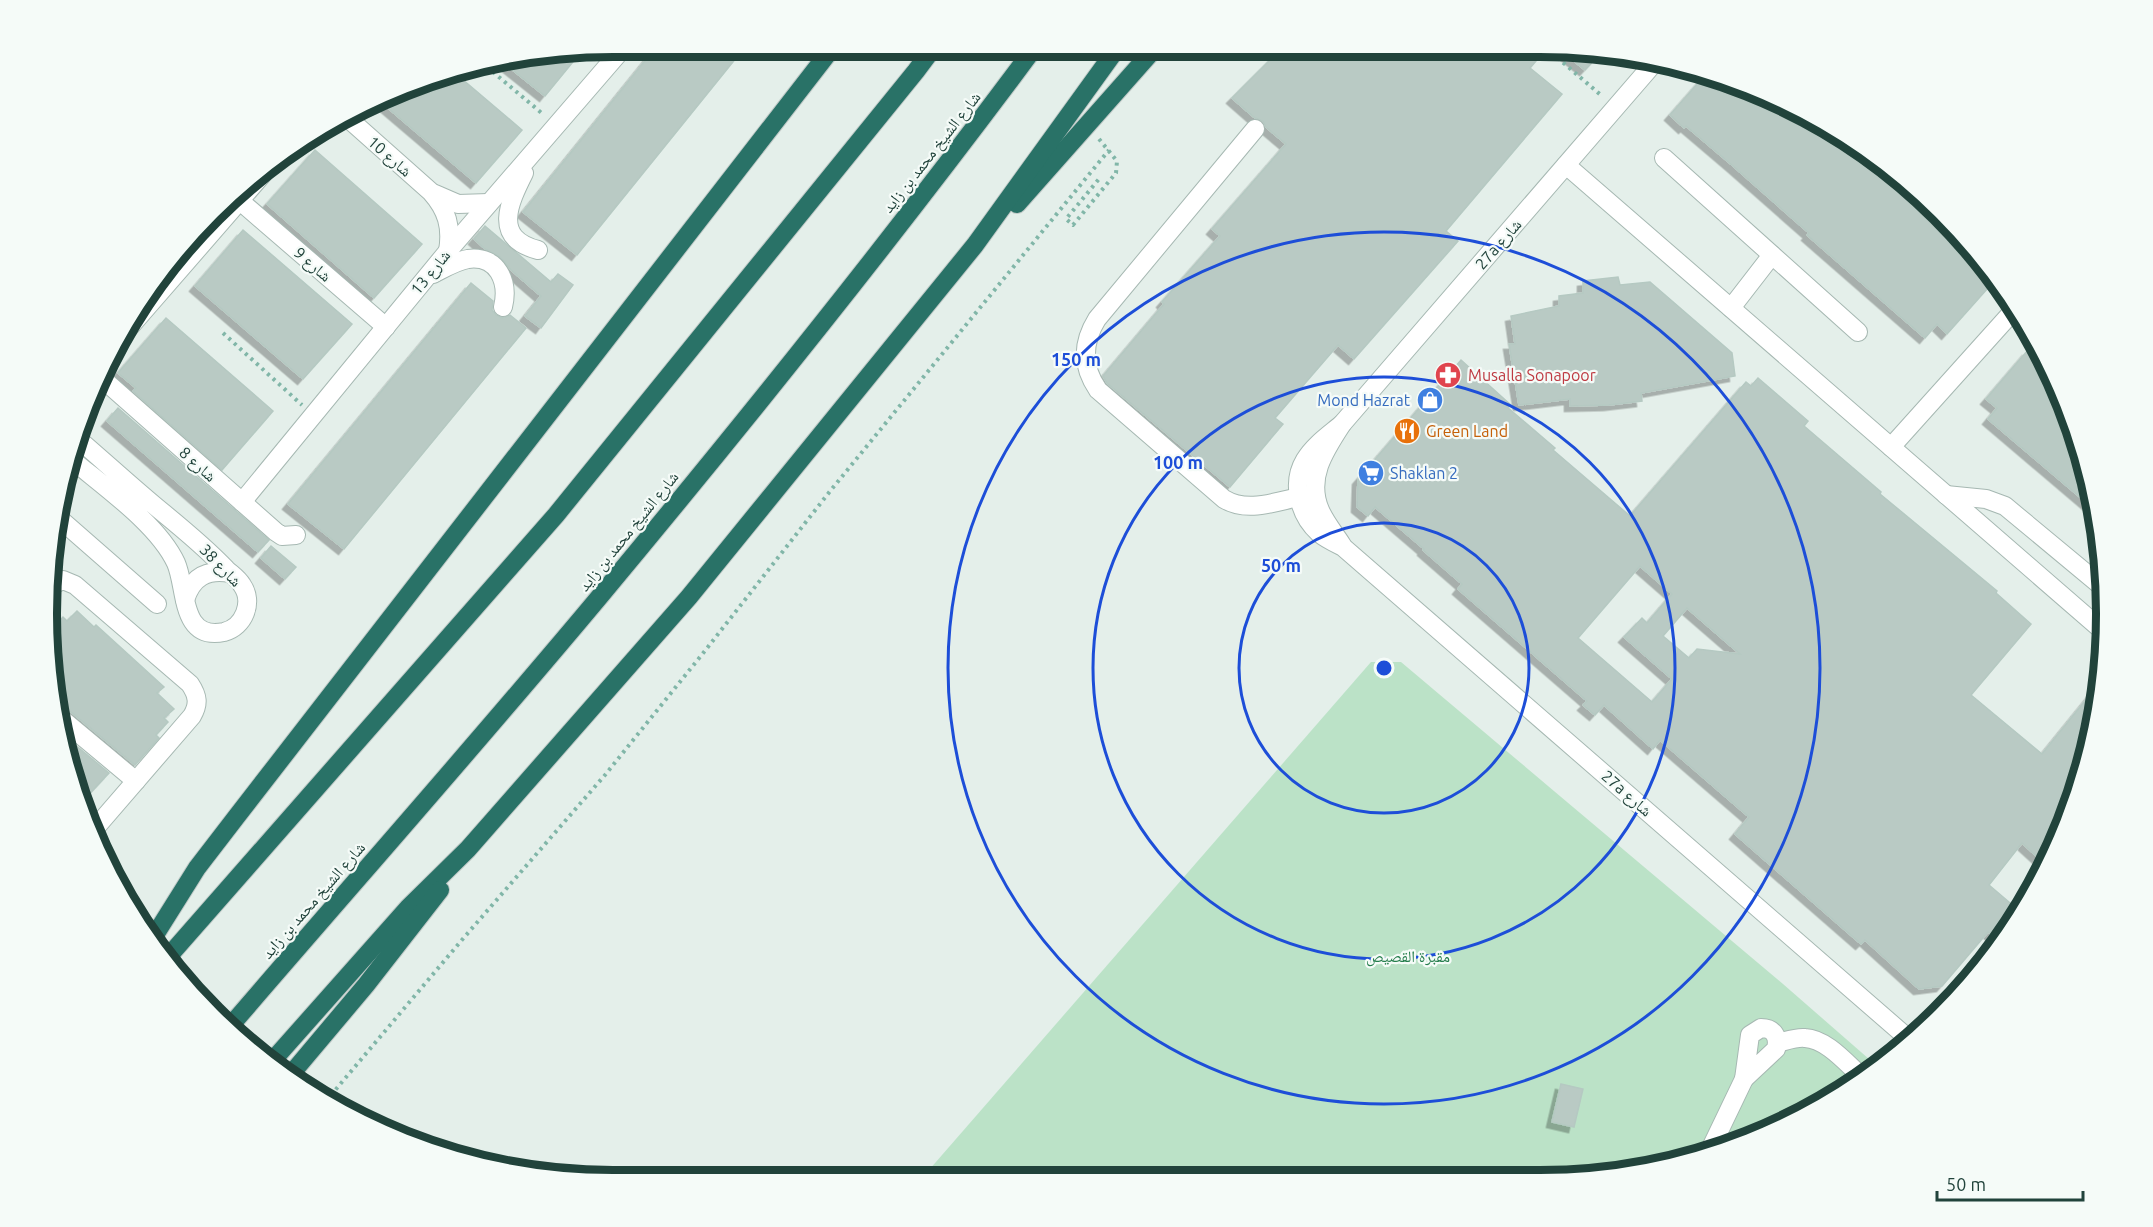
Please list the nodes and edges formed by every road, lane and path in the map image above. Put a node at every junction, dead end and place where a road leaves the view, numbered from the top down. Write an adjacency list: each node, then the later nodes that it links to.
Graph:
1 (615, 57): 12 (street, شارع 13)
2 (824, 57): 58 (highway)
3 (926, 57): 59 (highway)
4 (1028, 57): 60 (highway, شارع الشيخ محمد بن زايد)
5 (1111, 57): 24 (highway)
6 (1147, 57): 13 (highway)
7 (1557, 57): 10 (path)
8 (1649, 68): 10 (street, 27a شارع)
9 (492, 71): 12 (path)
10 (1615, 108): 18 (street, 27a شارع)
11 (352, 122): 20 (street, شارع 10)
12 (556, 126): 15 (street, شارع 13)
13 (1087, 126): 16 (path); 24 (highway)
14 (1255, 129): 43 (street)
15 (538, 146): 22 (street, شارع 13); 25 (street)
16 (1109, 150): 19 (path); 67 (path)
17 (1664, 159): 27 (street)
18 (1566, 165): 31 (street); 38 (street, 27a شارع)
19 (1099, 179)
20 (431, 192): 22 (street, شارع 10); 26 (street, شارع 10)
21 (240, 201): 33 (street, شارع 9)
22 (489, 203): 26 (street, شارع 13)
23 (236, 205): 28 (street)
24 (975, 245): 57 (highway)
25 (538, 250)
26 (448, 251): 29 (street, شارع 13)
27 (1772, 255): 31 (street); 34 (street)
28 (186, 258)
29 (426, 278): 30 (street); 33 (street, شارع 13)
30 (503, 307)
31 (1731, 308): 40 (street)
32 (2009, 315): 40 (street)
33 (386, 327): 37 (street, شارع 13)
34 (1858, 332)
35 (223, 333): 37 (path)
36 (107, 383): 44 (street, شارع 8)
37 (313, 415): 44 (street, شارع 13)
38 (1342, 424): 43 (street, 27a شارع); 47 (street, 27a شارع)
39 (84, 444): 48 (street, شارع 38)
40 (1891, 447): 42 (street)
41 (77, 465): 51 (street, شارع 38)
42 (1946, 495): 49 (street); 53 (street)
43 (1299, 497): 47 (street, 27a شارع)
44 (242, 502): 46 (street, شارع 8)
45 (65, 523): 52 (street)
46 (296, 535)
47 (1343, 547): 61 (street, 27a شارع)
48 (230, 573): 51 (street); 51 (street, شارع 38)
49 (2095, 581)
50 (58, 582): 55 (street)
51 (185, 600)
52 (157, 604)
53 (2096, 626)
54 (69, 725): 55 (street)
55 (136, 782): 56 (street)
56 (98, 825)
57 (468, 849): 63 (highway); 64 (highway)
58 (157, 932)
59 (172, 952)
60 (235, 1021)
61 (1903, 1034)
62 (1777, 1043): 65 (street); 66 (street); 66 (street)
63 (277, 1056)
64 (295, 1069)
65 (1855, 1071)
66 (1744, 1079): 68 (street)
67 (332, 1093)
68 (1714, 1141)

